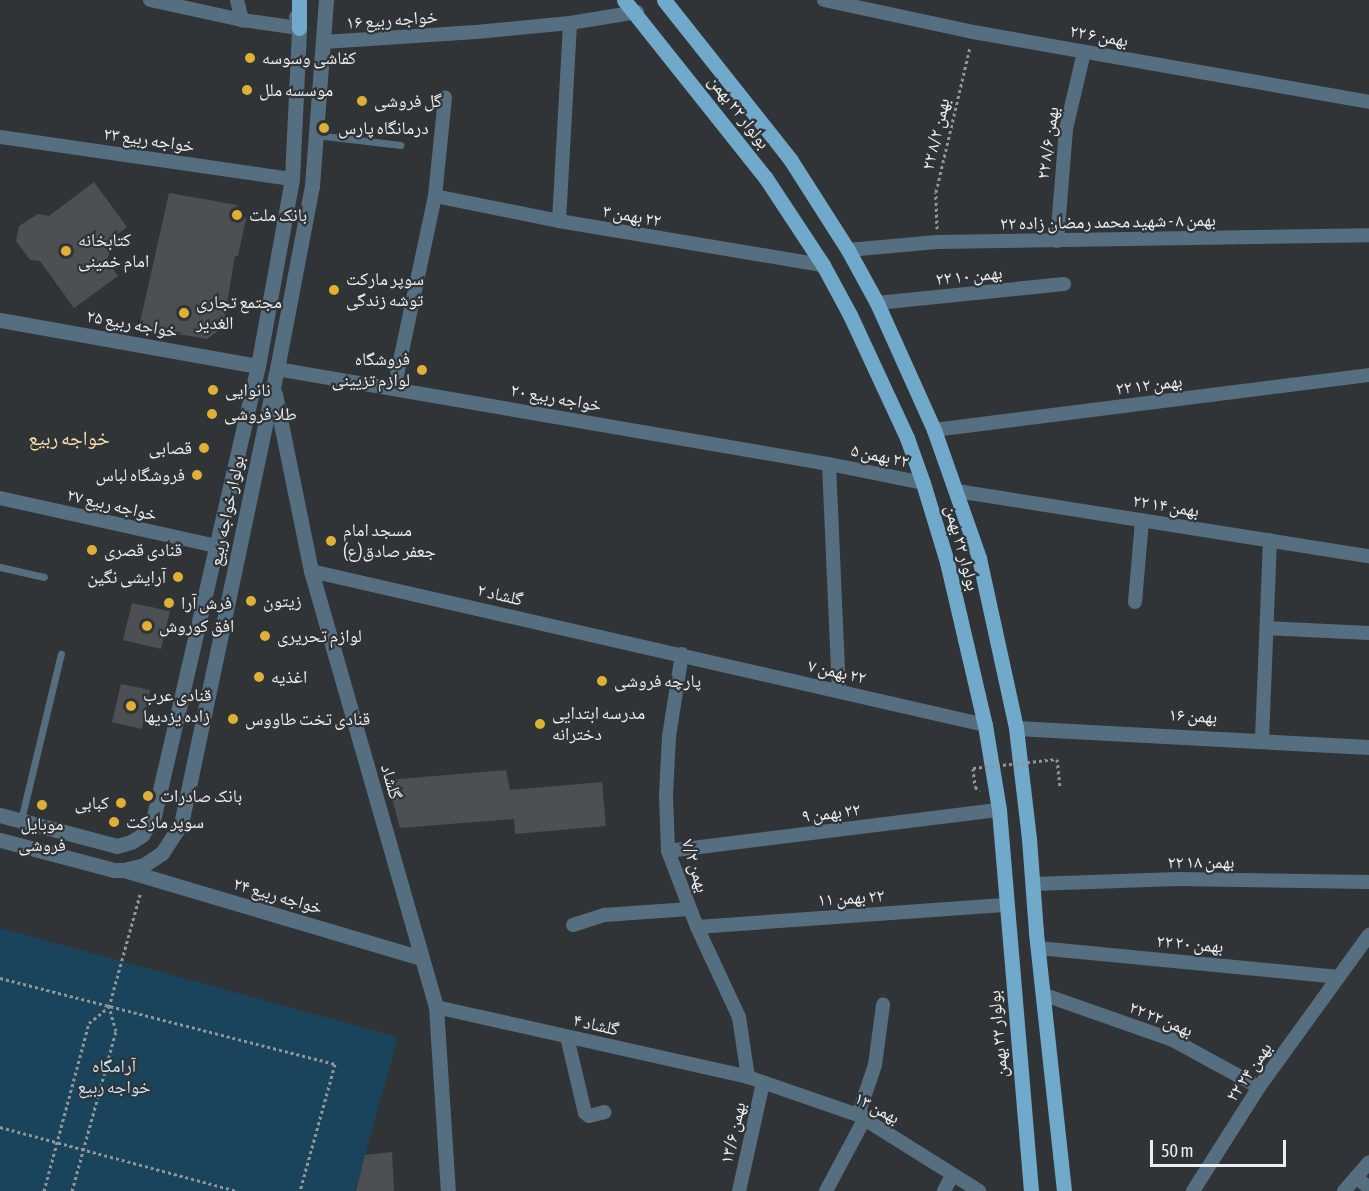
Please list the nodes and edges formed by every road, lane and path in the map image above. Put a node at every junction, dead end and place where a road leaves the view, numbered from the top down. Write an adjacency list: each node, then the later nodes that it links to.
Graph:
1 (150, 0): 10 (street)
2 (237, 0): 10 (street)
3 (292, 0): 12 (street, بولوار خواجه ربیع)
4 (299, 0): 12 (main road)
5 (326, 0): 14 (street, بولوار خواجه ربیع)
6 (624, 0): 9 (main road, بولوار ۲۲ بهمن)
7 (664, 0): 27 (main road, بولوار ۲۲ بهمن)
8 (824, 0): 13 (street, ۲۲ بهمن ۶)
9 (637, 12): 11 (street, خواجه ربیع ۱۶); 28 (main road, بولوار ۲۲ بهمن)
10 (243, 20): 12 (street)
11 (570, 23): 14 (street, خواجه ربیع ۱۶); 23 (street)
12 (299, 28): 21 (street, بولوار خواجه ربیع)
13 (973, 32): 15 (street, ۲۲ بهمن ۶); 26 (path, ۲۲ بهمن ۸/۲)
14 (324, 42): 18 (street, بولوار خواجه ربیع)
15 (1084, 52): 17 (street, ۲۲ بهمن ۶); 25 (street, ۲۲ بهمن ۸/۶)
16 (445, 98): 22 (street)
17 (1369, 102)
18 (316, 135): 20 (lane); 33 (street, بولوار خواجه ربیع)
19 (0, 136): 21 (street, خواجه ربیع ۲۳)
20 (400, 145)
21 (292, 179): 32 (street, بولوار خواجه ربیع)
22 (435, 196): 23 (street, ٢٢ بهمن ۳); 36 (street)
23 (559, 222): 28 (street, ٢٢ بهمن ۳)
24 (1369, 235): 25 (street, ۲۲ بهمن ۸ - شهید محمد رمضان زاده)
25 (1057, 241): 26 (street, ۲۲ بهمن ۸ - شهید محمد رمضان زاده)
26 (937, 242): 27 (street, ۲۲ بهمن ۸ - شهید محمد رمضان زاده)
27 (848, 250): 30 (main road, بولوار ۲۲ بهمن)
28 (823, 265): 39 (main road, بولوار ۲۲ بهمن)
29 (1065, 284): 30 (street, ۲۲ بهمن ۱۰)
30 (877, 303): 37 (main road, بولوار ۲۲ بهمن)
31 (0, 320): 32 (street, خواجه ربیع ۲۵)
32 (258, 366): 44 (street, بولوار خواجه ربیع)
33 (277, 369): 35 (street, بولوار خواجه ربیع); 36 (street, خواجه ربیع ۲۰)
34 (1369, 375): 37 (street, ۲۲ بهمن ۱۲)
35 (273, 386): 47 (street, گلشاد); 66 (street, بولوار خواجه ربیع)
36 (394, 389): 38 (street, خواجه ربیع ۲۰)
37 (934, 430): 40 (main road, بولوار ۲۲ بهمن)
38 (829, 464): 39 (street, ٢٢ بهمن ۵); 54 (street)
39 (923, 483): 55 (main road, بولوار ۲۲ بهمن)
40 (957, 491): 42 (street, ۲۲ بهمن ۱۴); 56 (main road, بولوار ۲۲ بهمن)
41 (0, 498): 44 (street, خواجه ربیع ۲۷)
42 (1142, 520): 43 (street, ۲۲ بهمن ۱۴); 49 (street)
43 (1270, 540): 45 (street, ۲۲ بهمن ۱۴); 50 (street)
44 (217, 546): 63 (street, بولوار خواجه ربیع)
45 (1369, 556)
46 (0, 567): 48 (lane)
47 (311, 571): 53 (street, گلشاد ۲); 76 (street, گلشاد)
48 (44, 578)
49 (1135, 602)
50 (1267, 628): 51 (street); 57 (street)
51 (1369, 633)
52 (61, 654): 63 (lane)
53 (682, 654): 54 (street, ٢٢ بهمن ٧); 65 (street, بهمن ۷/۲)
54 (839, 691): 55 (street, ٢٢ بهمن ٧)
55 (985, 725): 61 (main road, بولوار ۲۲ بهمن)
56 (1016, 728): 57 (street, بهمن ۱۶); 69 (main road, بولوار ۲۲ بهمن)
57 (1262, 739): 58 (street, بهمن ۱۶)
58 (1369, 747)
59 (975, 787): 60 (path, bridge)
60 (1060, 788)
61 (999, 810): 65 (street, ٢٢ بهمن ۹); 70 (main road, بولوار ۲۲ بهمن)
62 (0, 815): 63 (street, بولوار خواجه ربیع)
63 (21, 820)
64 (0, 840): 66 (street, بولوار خواجه ربیع)
65 (668, 851): 71 (street, بهمن ۷/۲)
66 (124, 870): 67 (street, خواجه ربیع ۲۴)
67 (144, 877): 76 (street, خواجه ربیع ۲۴); 81 (path)
68 (1369, 882): 69 (street, ۲۲ بهمن ۱۸)
69 (1033, 884): 75 (main road, بولوار ۲۲ بهمن)
70 (1007, 906): 73 (street, ٢٢ بهمن ١١); 105 (main road, بولوار ۲۲ بهمن)
71 (690, 909): 72 (street); 73 (street, بهمن ۷/۲)
72 (573, 925)
73 (697, 927): 84 (street, بهمن ۷/۲)
74 (1369, 935): 77 (street, ۲۲ بهمن ۲۴)
75 (1038, 948): 77 (street, ۲۲ بهمن ۲۰); 79 (main road, بولوار ۲۲ بهمن)
76 (421, 958): 82 (street, گلشاد)
77 (1339, 977): 86 (street, ۲۲ بهمن ۲۴)
78 (0, 978): 81 (path)
79 (1045, 995): 86 (street, ۲۲ بهمن ۲۲); 106 (main road, بولوار ۲۲ بهمن)
80 (883, 1005): 88 (street)
81 (109, 1007): 90 (path); 91 (path); 99 (path)
82 (436, 1007): 83 (street, گلشاد ۴); 100 (street, گلشاد)
83 (567, 1036): 84 (street, گلشاد ۴); 87 (street)
84 (748, 1077): 85 (street, بهمن ۱۳)
85 (763, 1083): 88 (street, بهمن ۱۳); 101 (street, بهمن ۱۳/۶)
86 (1259, 1087): 107 (street, ۲۲ بهمن ۲۴)
87 (605, 1112)
88 (861, 1116): 93 (street, بهمن ۱۳); 102 (street)
89 (0, 1127): 90 (path)
90 (56, 1142): 91 (path); 96 (path)
91 (82, 1149): 97 (path); 98 (path)
92 (1369, 1162): 94 (street)
93 (952, 1175): 103 (street); 104 (street, بهمن ۱۳)
94 (1356, 1177): 95 (street); 108 (street)
95 (1369, 1188)
96 (44, 1191)
97 (72, 1191)
98 (238, 1191)
99 (300, 1191)
100 (448, 1191)
101 (739, 1191)
102 (826, 1191)
103 (944, 1191)
104 (979, 1191)
105 (1031, 1191)
106 (1064, 1191)
107 (1193, 1191)
108 (1344, 1191)

